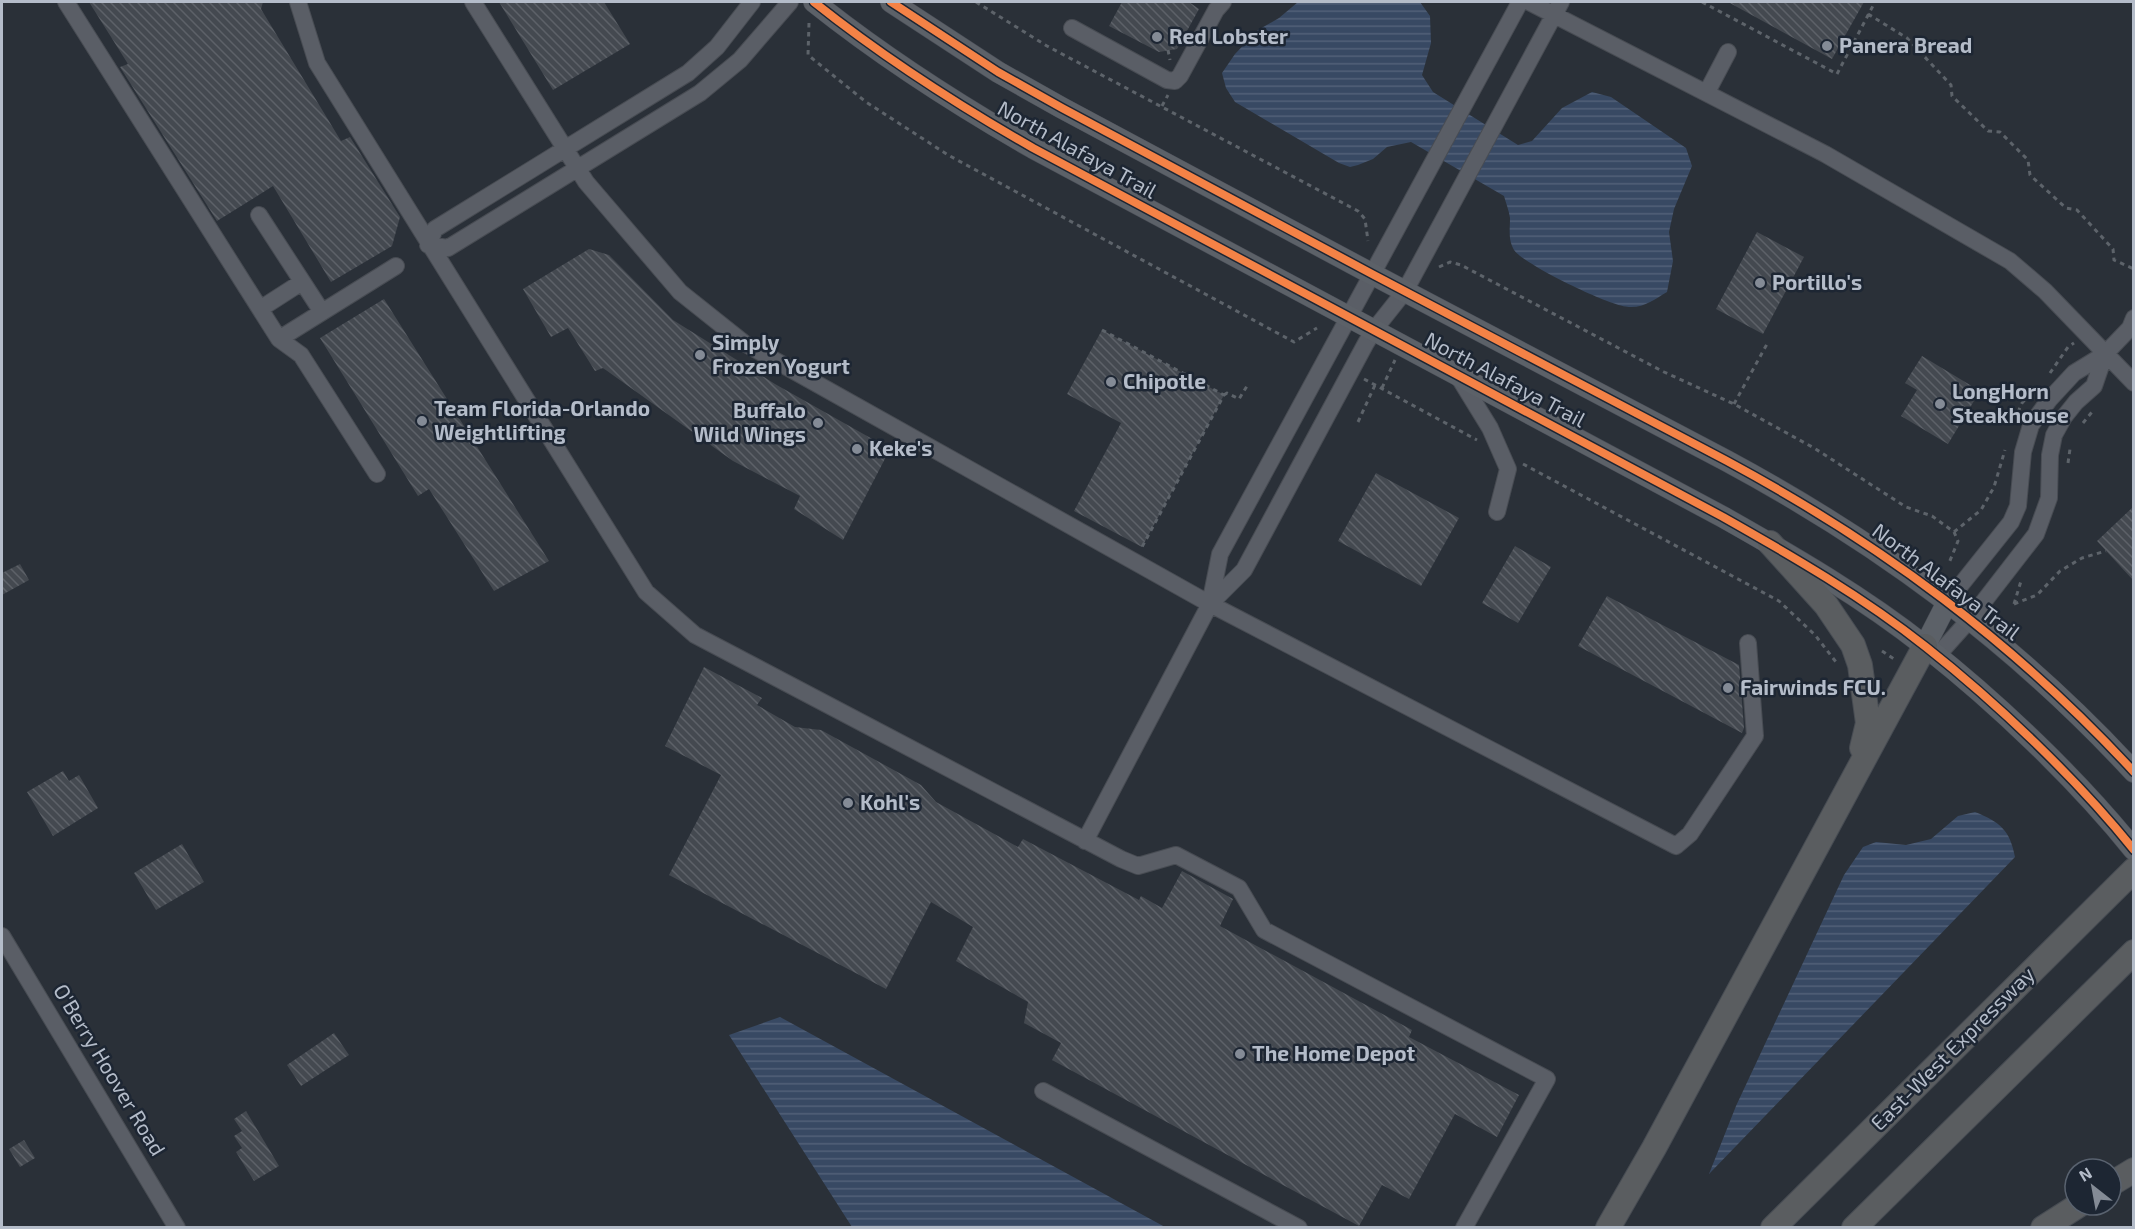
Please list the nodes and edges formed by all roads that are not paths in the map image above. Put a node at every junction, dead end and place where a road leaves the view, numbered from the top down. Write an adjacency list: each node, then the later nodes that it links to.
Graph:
1 (66, 2): 23 (street)
2 (298, 2): 18 (street)
3 (473, 2): 15 (street)
4 (752, 2): 15 (street)
5 (814, 2): 25 (main road, North Alafaya Trail)
6 (891, 2): 20 (main road, North Alafaya Trail)
7 (1223, 2): 12 (street)
8 (1520, 2): 20 (street)
9 (1529, 2): 11 (street)
10 (788, 3): 16 (street)
11 (1558, 8): 14 (street); 22 (street)
12 (1072, 28)
13 (1728, 52): 14 (street)
14 (1707, 93): 29 (street)
15 (566, 148): 16 (street); 18 (street)
16 (578, 168): 18 (street); 36 (street)
17 (259, 215): 21 (street)
18 (428, 245): 42 (street)
19 (396, 266): 24 (street)
20 (1372, 274): 22 (main road, North Alafaya Trail); 25 (street)
21 (302, 282): 23 (street); 24 (street)
22 (1405, 291): 27 (street); 35 (main road, North Alafaya Trail)
23 (260, 309): 28 (street)
24 (322, 312): 28 (street)
25 (1348, 317): 27 (main road, North Alafaya Trail); 36 (street)
26 (2133, 318): 29 (street)
27 (1374, 330): 30 (main road, North Alafaya Trail); 36 (street)
28 (279, 339): 32 (street)
29 (2105, 354): 31 (street); 35 (street); 37 (street)
30 (1458, 376): 33 (street); 34 (main road, North Alafaya Trail)
31 (2133, 383)
32 (377, 474)
33 (1497, 512)
34 (1770, 543): 39 (main road, North Alafaya Trail); 41 (highway)
35 (1948, 601): 37 (main road, North Alafaya Trail); 39 (main road)
36 (1210, 604): 38 (street); 42 (street)
37 (1971, 618): 39 (street); 40 (main road, North Alafaya Trail)
38 (1748, 643)
39 (1931, 651): 41 (highway); 43 (main road, North Alafaya Trail)
40 (2133, 772)
41 (1852, 782): 52 (highway)
42 (1085, 841): 51 (street)
43 (2133, 850)
44 (2125, 878): 53 (highway, East-West Expressway)
45 (2, 936): 49 (street, O'Berry Hoover Road)
46 (2133, 952): 54 (highway)
47 (1043, 1091): 50 (street)
48 (2063, 1215): 55 (highway)
49 (177, 1227)
50 (1299, 1227)
51 (1464, 1227)
52 (1608, 1227)
53 (1773, 1227)
54 (1854, 1227)
55 (2043, 1227)

